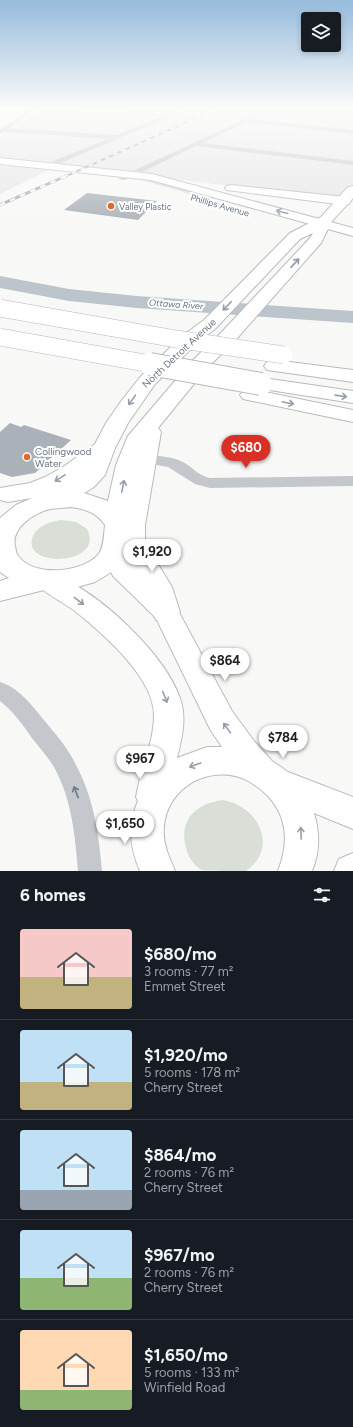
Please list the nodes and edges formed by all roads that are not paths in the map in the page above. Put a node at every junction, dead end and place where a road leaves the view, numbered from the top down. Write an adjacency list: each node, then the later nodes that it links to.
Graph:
1 (84, 151): 6 (street)
2 (180, 151): 7 (street)
3 (250, 151): 5 (street)
4 (0, 160): 6 (street, Phillips Avenue)
5 (353, 163)
6 (49, 166): 7 (street, Phillips Avenue)
7 (126, 176): 8 (street, Phillips Avenue); 11 (street, Phillips Avenue)
8 (207, 188): 10 (street, Phillips Avenue); 11 (street); 13 (street, Phillips Avenue)
9 (353, 190): 12 (main road, North Detroit Avenue)
10 (264, 192): 12 (street, Phillips Avenue); 13 (street)
11 (188, 196): 14 (street, Phillips Avenue)
12 (344, 201): 15 (main road, North Detroit Avenue)
13 (246, 202): 14 (street); 15 (street, Phillips Avenue, one-way to 13)
14 (227, 207): 15 (street, Phillips Avenue)
15 (320, 226): 16 (street, Phillips Avenue); 17 (street, Phillips Avenue); 27 (main road, North Detroit Avenue, one-way to 15); 28 (main road, North Detroit Avenue, one-way to 28)
16 (353, 232)
17 (353, 242)
18 (0, 308): 21 (main road, bridge)
19 (0, 314): 21 (main road)
20 (0, 337): 24 (main road, bridge)
21 (279, 360): 22 (main road); 23 (main road)
22 (353, 361)
23 (353, 376)
24 (256, 389): 25 (main road, one-way to 25); 26 (main road, one-way to 26)
25 (353, 397)
26 (353, 416)
27 (151, 425): 29 (main road); 33 (main road, North Detroit Avenue, one-way to 27)
28 (104, 448): 31 (main road, one-way to 31); 32 (main road, North Detroit Avenue)
29 (145, 459): 30 (street); 38 (main road)
30 (353, 481)
31 (4, 493): 32 (main road)
32 (50, 501): 33 (main road); 34 (main road)
33 (118, 525): 35 (main road)
34 (1, 543): 36 (main road)
35 (114, 552): 36 (main road); 38 (street)
36 (44, 581): 37 (main road); 41 (street, one-way to 41)
37 (0, 591)
38 (166, 612): 40 (street, one-way to 38)
39 (0, 690): 43 (street, one-way to 39)
40 (270, 777): 41 (street, one-way to 41); 42 (street); 45 (street, one-way to 40)
41 (150, 809): 44 (street)
42 (353, 813)
43 (90, 871)
44 (158, 871)
45 (295, 871)

